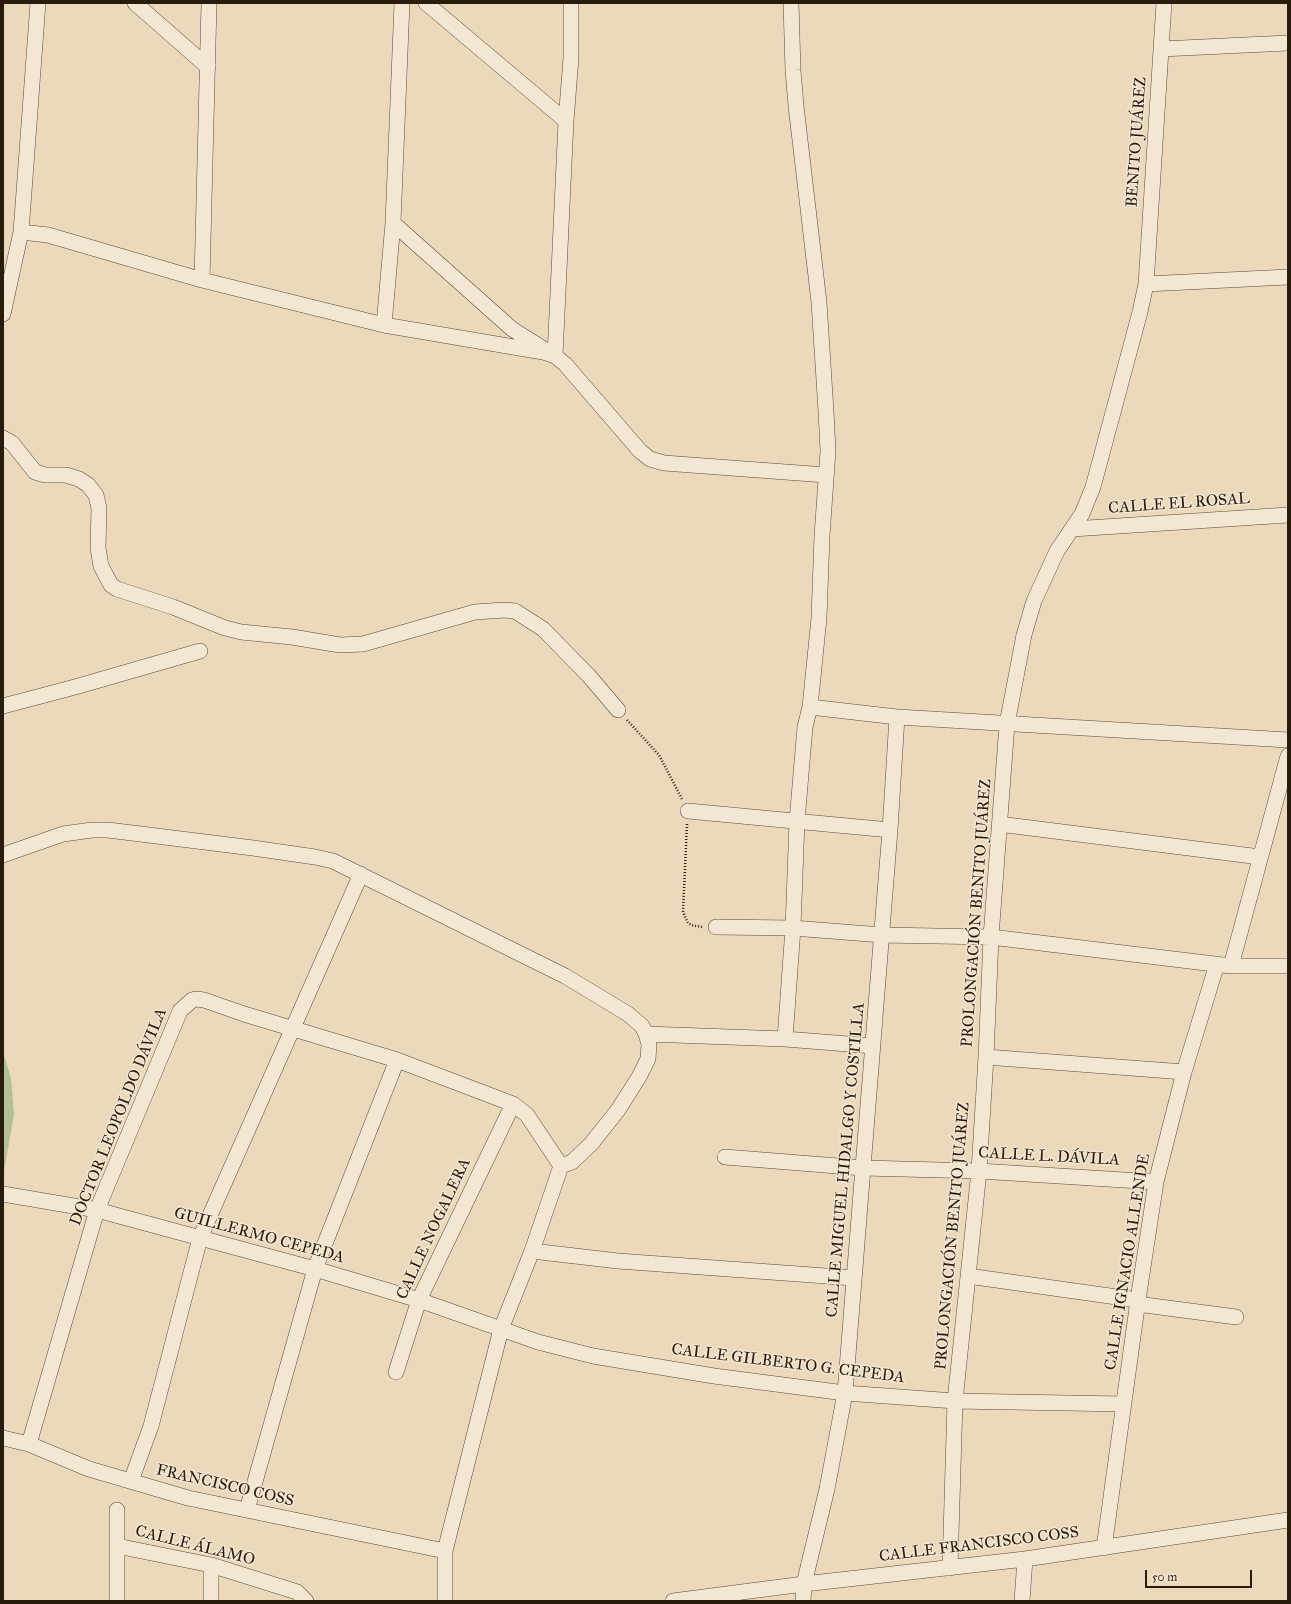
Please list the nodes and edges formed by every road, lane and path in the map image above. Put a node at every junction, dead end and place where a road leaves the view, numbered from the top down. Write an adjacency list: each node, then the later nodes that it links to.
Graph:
1 (38, 3): 14 (street)
2 (135, 3): 11 (street)
3 (209, 3): 11 (street)
4 (402, 3): 13 (street)
5 (426, 3): 12 (street)
6 (571, 3): 12 (street)
7 (791, 3): 22 (street)
8 (1164, 3): 10 (street, BENITO JUÁREZ)
9 (1288, 43): 10 (street)
10 (1162, 50): 17 (street, BENITO JUÁREZ)
11 (208, 67): 16 (street)
12 (566, 121): 20 (street)
13 (393, 223): 19 (street); 20 (street)
14 (21, 232): 16 (street); 18 (street)
15 (1288, 277): 17 (street)
16 (202, 280): 19 (street)
17 (1146, 284): 24 (street, PROLONGACIÓN BENITO JUÁREZ)
18 (3, 314)
19 (384, 324): 20 (street)
20 (555, 356): 22 (street)
21 (3, 438): 28 (street)
22 (826, 475): 27 (street)
23 (1288, 515): 24 (street, CALLE EL ROSAL)
24 (1072, 529): 30 (street, PROLONGACIÓN BENITO JUÁREZ)
25 (200, 651): 26 (street)
26 (3, 706)
27 (810, 707): 29 (street); 34 (street)
28 (618, 710): 33 (path)
29 (896, 717): 30 (street); 36 (street, CALLE MIGUEL HIDALGO Y COSTILLA)
30 (1007, 724): 31 (street); 35 (street, PROLONGACIÓN BENITO JUÁREZ)
31 (1288, 740)
32 (1288, 756): 38 (street, CALLE IGNACIO ALLENDE)
33 (688, 811): 34 (street); 40 (path)
34 (797, 821): 36 (street); 41 (street)
35 (1000, 824): 38 (street); 43 (street, PROLONGACIÓN BENITO JUÁREZ)
36 (890, 830): 42 (street, CALLE MIGUEL HIDALGO Y COSTILLA)
37 (3, 856): 39 (street)
38 (1260, 857): 44 (street, CALLE IGNACIO ALLENDE)
39 (361, 874): 46 (street); 47 (street)
40 (716, 927): 41 (street)
41 (794, 928): 42 (street); 48 (street)
42 (882, 935): 43 (street); 49 (street, CALLE MIGUEL HIDALGO Y COSTILLA)
43 (991, 937): 44 (street); 50 (street, PROLONGACIÓN BENITO JUÁREZ)
44 (1224, 965): 45 (street); 52 (street, CALLE IGNACIO ALLENDE)
45 (1288, 966)
46 (293, 1029): 51 (street, DOCTOR LEOPOLDO DÁVILA); 60 (street, DOCTOR LEOPOLDO DÁVILA); 61 (street)
47 (646, 1034): 48 (street); 55 (street)
48 (785, 1039): 49 (street)
49 (873, 1046): 56 (street, CALLE MIGUEL HIDALGO Y COSTILLA)
50 (986, 1057): 52 (street); 57 (street, PROLONGACIÓN BENITO JUÁREZ)
51 (397, 1060): 53 (street, DOCTOR LEOPOLDO DÁVILA); 63 (street)
52 (1184, 1072): 58 (street, CALLE IGNACIO ALLENDE)
53 (513, 1104): 55 (street, DOCTOR LEOPOLDO DÁVILA); 66 (street, CALLE NOGALERA)
54 (725, 1157): 56 (street, CALLE L. DÁVILA)
55 (561, 1166): 62 (street)
56 (863, 1168): 57 (street, CALLE L. DÁVILA); 65 (street, CALLE MIGUEL HIDALGO Y COSTILLA)
57 (979, 1171): 58 (street, CALLE L. DÁVILA); 64 (street, PROLONGACIÓN BENITO JUÁREZ)
58 (1156, 1182): 67 (street, CALLE IGNACIO ALLENDE)
59 (3, 1194): 60 (street, GUILLERMO CEPEDA)
60 (97, 1210): 61 (street, GUILLERMO CEPEDA); 75 (street, DOCTOR LEOPOLDO DÁVILA)
61 (200, 1238): 63 (street, GUILLERMO CEPEDA); 76 (street)
62 (532, 1251): 65 (street); 69 (street)
63 (315, 1269): 66 (street, GUILLERMO CEPEDA); 78 (street)
64 (968, 1276): 67 (street); 72 (street, PROLONGACIÓN BENITO JUÁREZ)
65 (854, 1278): 71 (street, CALLE MIGUEL HIDALGO Y COSTILLA)
66 (419, 1300): 69 (street, GUILLERMO CEPEDA); 70 (street, CALLE NOGALERA)
67 (1138, 1302): 68 (street); 73 (street, CALLE IGNACIO ALLENDE)
68 (1236, 1317)
69 (501, 1329): 71 (street, CALLE GILBERTO G. CEPEDA); 82 (street)
70 (396, 1372)
71 (845, 1393): 72 (street, CALLE GILBERTO G. CEPEDA); 86 (street, CALLE MIGUEL HIDALGO Y COSTILLA)
72 (955, 1401): 73 (street, CALLE GILBERTO G. CEPEDA); 85 (street, PROLONGACIÓN BENITO JUÁREZ)
73 (1123, 1404): 81 (street, CALLE IGNACIO ALLENDE)
74 (3, 1438): 75 (street, FRANCISCO COSS)
75 (29, 1444): 76 (street, FRANCISCO COSS)
76 (131, 1481): 78 (street, FRANCISCO COSS)
77 (117, 1510): 80 (street, CALLE ÁLAMO)
78 (247, 1510): 82 (street, FRANCISCO COSS)
79 (1288, 1520): 81 (street, CALLE FRANCISCO COSS)
80 (117, 1546): 84 (street, CALLE ÁLAMO); 88 (street, CALLE ÁLAMO)
81 (1104, 1548): 83 (street, CALLE FRANCISCO COSS)
82 (445, 1551): 91 (street)
83 (1025, 1559): 85 (street, CALLE FRANCISCO COSS); 94 (street)
84 (211, 1565): 89 (street); 90 (street, CALLE ÁLAMO)
85 (950, 1568): 86 (street, CALLE FRANCISCO COSS)
86 (804, 1584): 87 (street, CALLE FRANCISCO COSS); 93 (street, CALLE MIGUEL HIDALGO Y COSTILLA)
87 (700, 1600): 92 (street, CALLE FRANCISCO COSS)
88 (117, 1601)
89 (210, 1601)
90 (306, 1601)
91 (445, 1601)
92 (673, 1601)
93 (803, 1601)
94 (1022, 1601)

